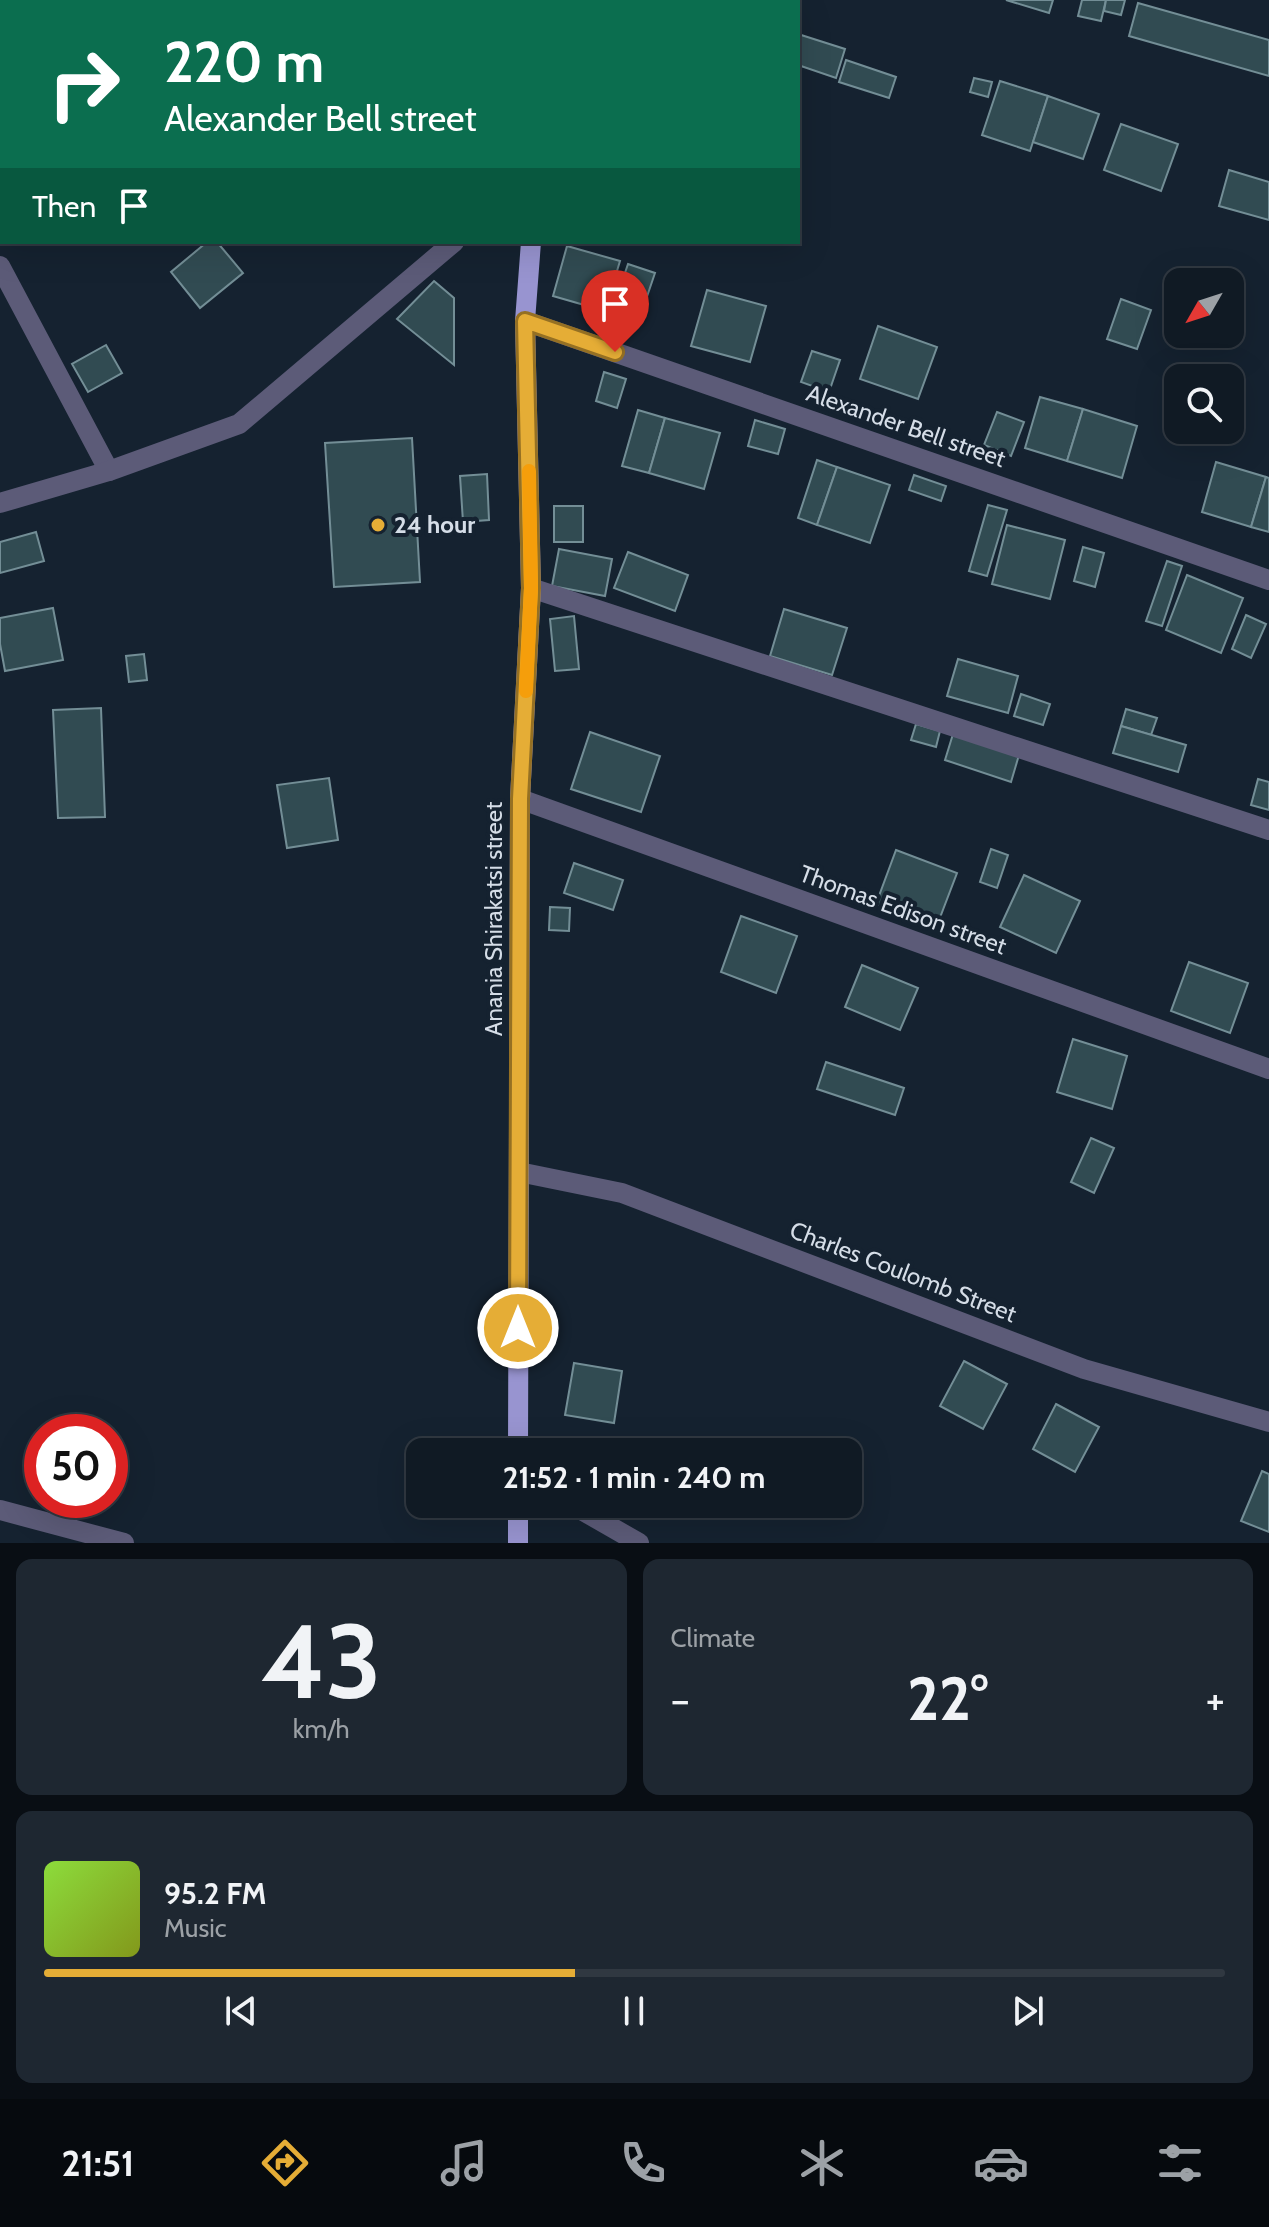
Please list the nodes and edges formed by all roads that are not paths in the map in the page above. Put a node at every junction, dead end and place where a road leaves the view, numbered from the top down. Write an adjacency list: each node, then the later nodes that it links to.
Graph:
1 (452, 244): 5 (street)
2 (531, 244): 4 (main road, Anania Shirakatsi street)
3 (0, 266): 5 (street)
4 (525, 321): 7 (street, Alexander Bell street); 8 (main road, Anania Shirakatsi street)
5 (109, 471): 6 (street)
6 (0, 503)
7 (1269, 580)
8 (531, 588): 9 (main road, Anania Shirakatsi street); 10 (street)
9 (520, 799): 11 (street, Thomas Edison street); 12 (main road, Anania Shirakatsi street)
10 (1269, 830)
11 (1269, 1069)
12 (519, 1172): 13 (street, Charles Coulomb Street); 14 (main road, Anania Shirakatsi street)
13 (1269, 1422)
14 (518, 1438)
15 (0, 1510): 18 (street)
16 (518, 1518): 19 (main road)
17 (595, 1518): 20 (street)
18 (124, 1543)
19 (518, 1543)
20 (639, 1543)

